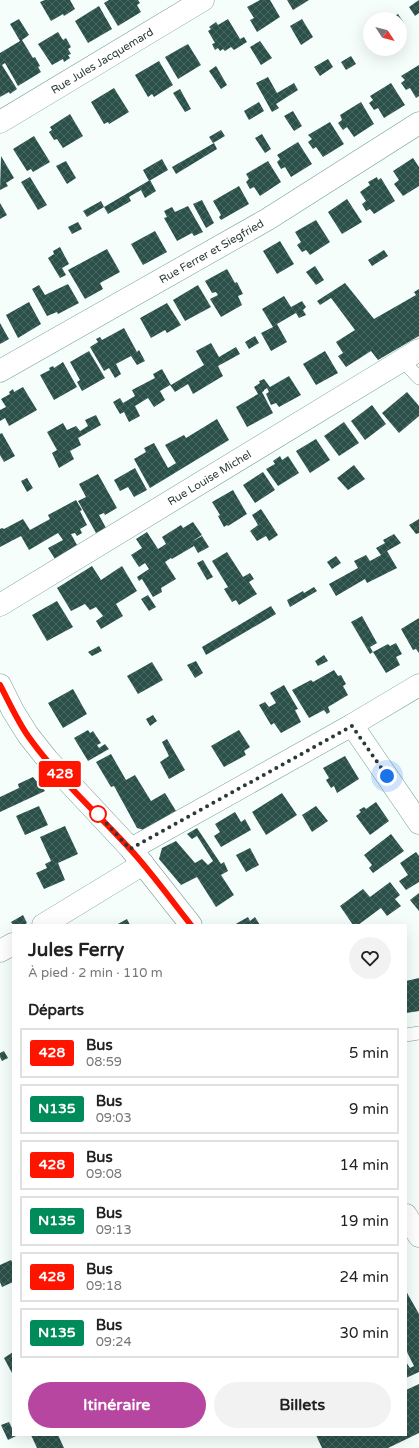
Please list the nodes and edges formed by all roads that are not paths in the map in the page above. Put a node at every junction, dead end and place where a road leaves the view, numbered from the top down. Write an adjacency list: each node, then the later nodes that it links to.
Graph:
1 (203, 0): 2 (street, Rue Jules Jacquemard)
2 (0, 122)
3 (419, 123): 5 (street, Rue Ferrer et Siegfried)
4 (411, 355): 6 (lane); 7 (street, Rue Louise Michel)
5 (0, 371)
6 (419, 378)
7 (0, 605)
8 (0, 685): 12 (street)
9 (419, 685): 10 (street)
10 (352, 726): 11 (street); 12 (street)
11 (419, 823)
12 (137, 857): 13 (street); 14 (street)
13 (45, 924)
14 (190, 924)
15 (12, 945): 16 (street)
16 (0, 951)
17 (419, 1033): 18 (lane)
18 (407, 1035)
19 (407, 1217): 20 (street)
20 (419, 1236)

